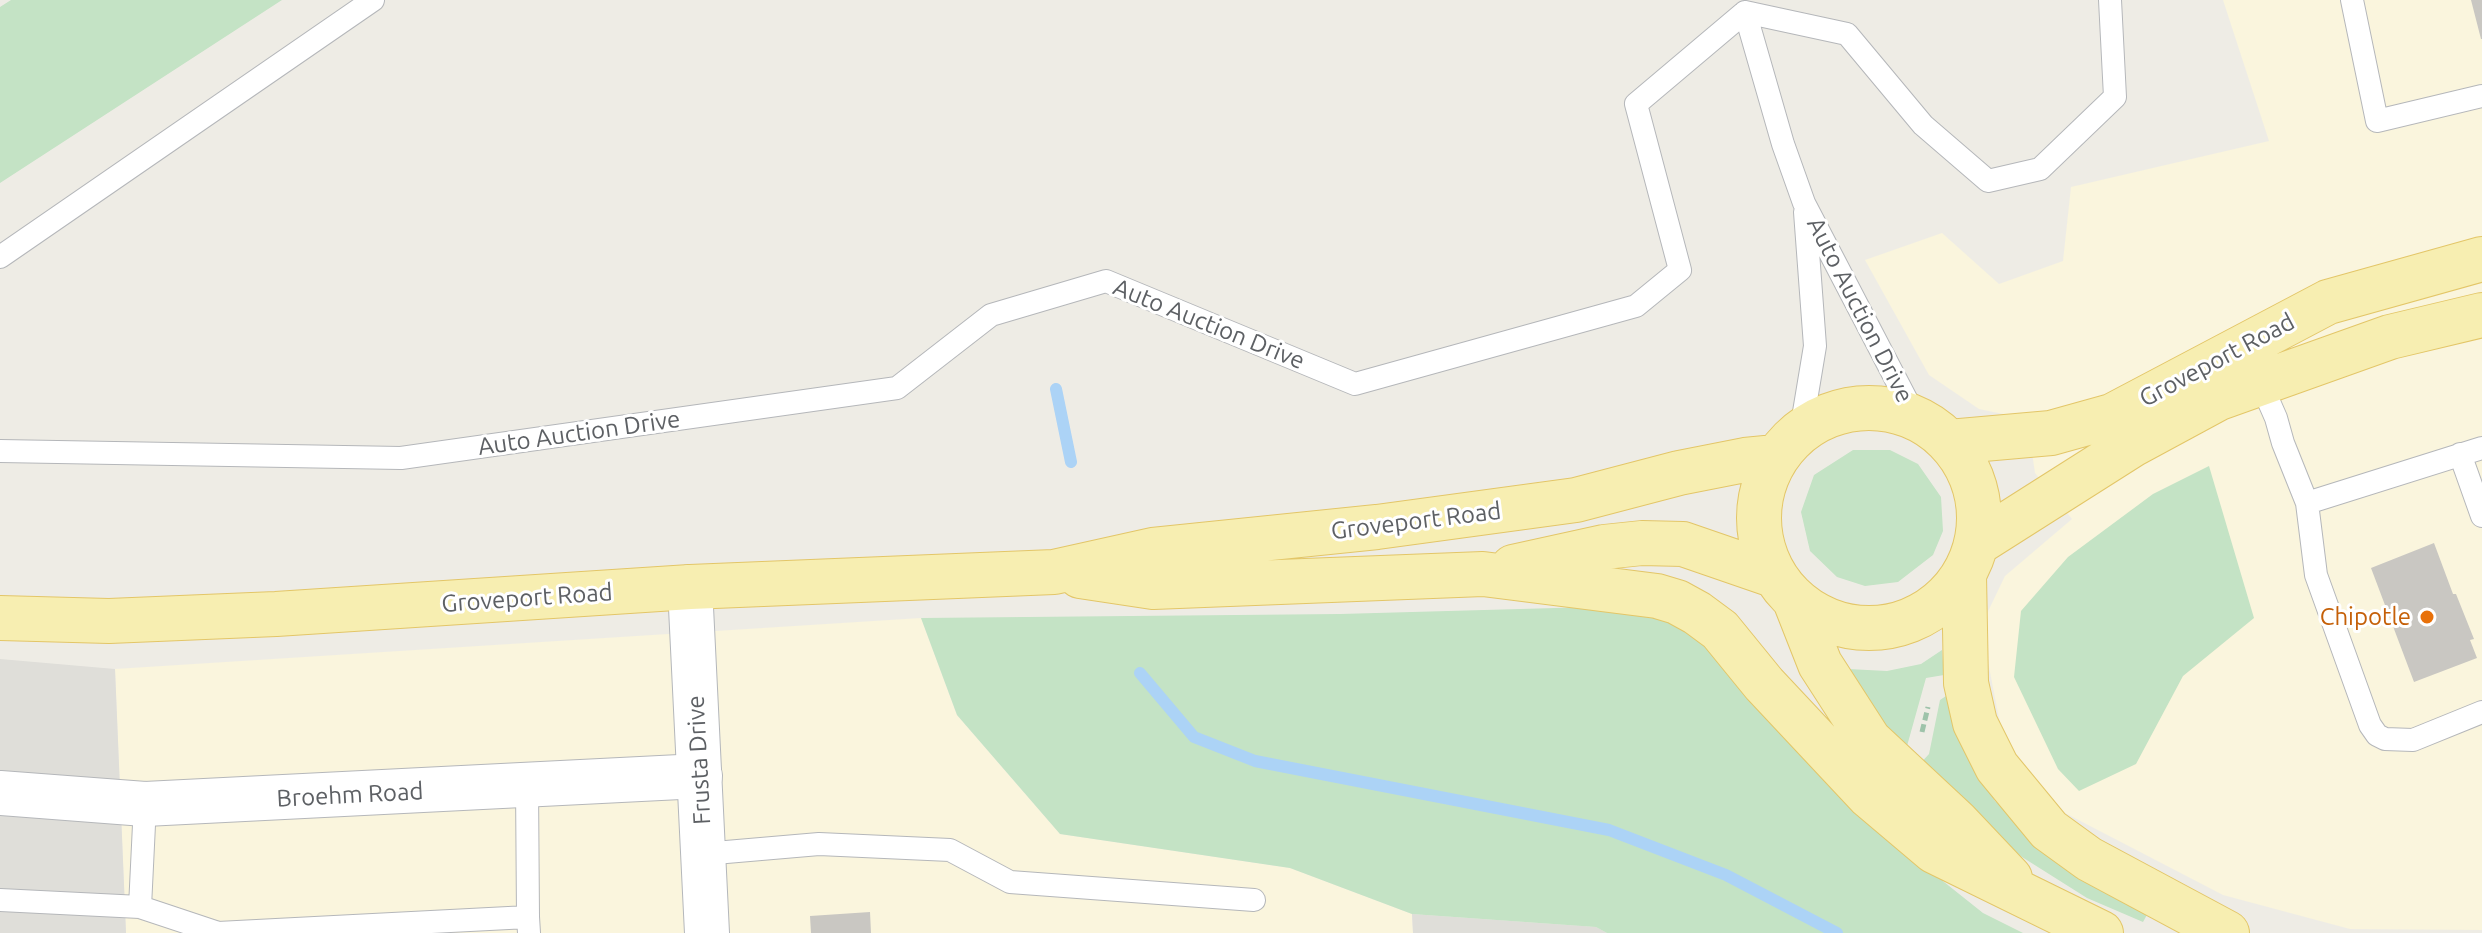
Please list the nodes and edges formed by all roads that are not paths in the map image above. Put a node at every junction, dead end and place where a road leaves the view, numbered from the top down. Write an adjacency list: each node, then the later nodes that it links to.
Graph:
1 (373, 0): 7 (lane)
2 (2110, 0): 4 (lane)
3 (2352, 0): 5 (lane)
4 (1745, 12): 6 (lane, Auto Auction Drive); 15 (lane, Auto Auction Drive)
5 (2482, 96)
6 (1804, 203): 13 (lane, Auto Auction Drive); 14 (lane, Auto Auction Drive)
7 (0, 257)
8 (2482, 259): 12 (main road, Groveport Road)
9 (2482, 280): 11 (main road)
10 (2482, 315): 11 (main road, Groveport Road)
11 (2390, 337): 12 (main road, Groveport Road)
12 (2252, 363): 13 (main road, Groveport Road); 17 (lane); 19 (main road, Groveport Road)
13 (1932, 430): 14 (main road); 19 (main road)
14 (1789, 444): 20 (main road, Groveport Road); 23 (main road)
15 (0, 451)
16 (2471, 451): 17 (lane); 18 (lane)
17 (2307, 503): 25 (lane)
18 (2482, 516)
19 (1970, 559): 23 (main road); 39 (main road)
20 (1054, 572): 21 (main road, Groveport Road); 22 (main road, Groveport Road)
21 (1483, 574): 23 (main road, Groveport Road); 33 (main road, Groveport Road)
22 (690, 587): 24 (main road, Groveport Road); 26 (street, Frusta Drive)
23 (1784, 589): 33 (main road, Groveport Road)
24 (0, 618)
25 (2482, 712)
26 (700, 776): 27 (street, Broehm Road); 30 (street, Frusta Drive)
27 (527, 785): 29 (street, Broehm Road); 35 (lane)
28 (0, 793): 29 (street, Broehm Road)
29 (145, 804): 34 (lane)
30 (703, 854): 32 (lane); 37 (street, Frusta Drive)
31 (0, 900): 34 (lane)
32 (1254, 900)
33 (2031, 900): 38 (main road, Groveport Road)
34 (140, 907): 36 (lane)
35 (528, 925): 36 (lane)
36 (218, 933)
37 (707, 933)
38 (2101, 933)
39 (2227, 933)

